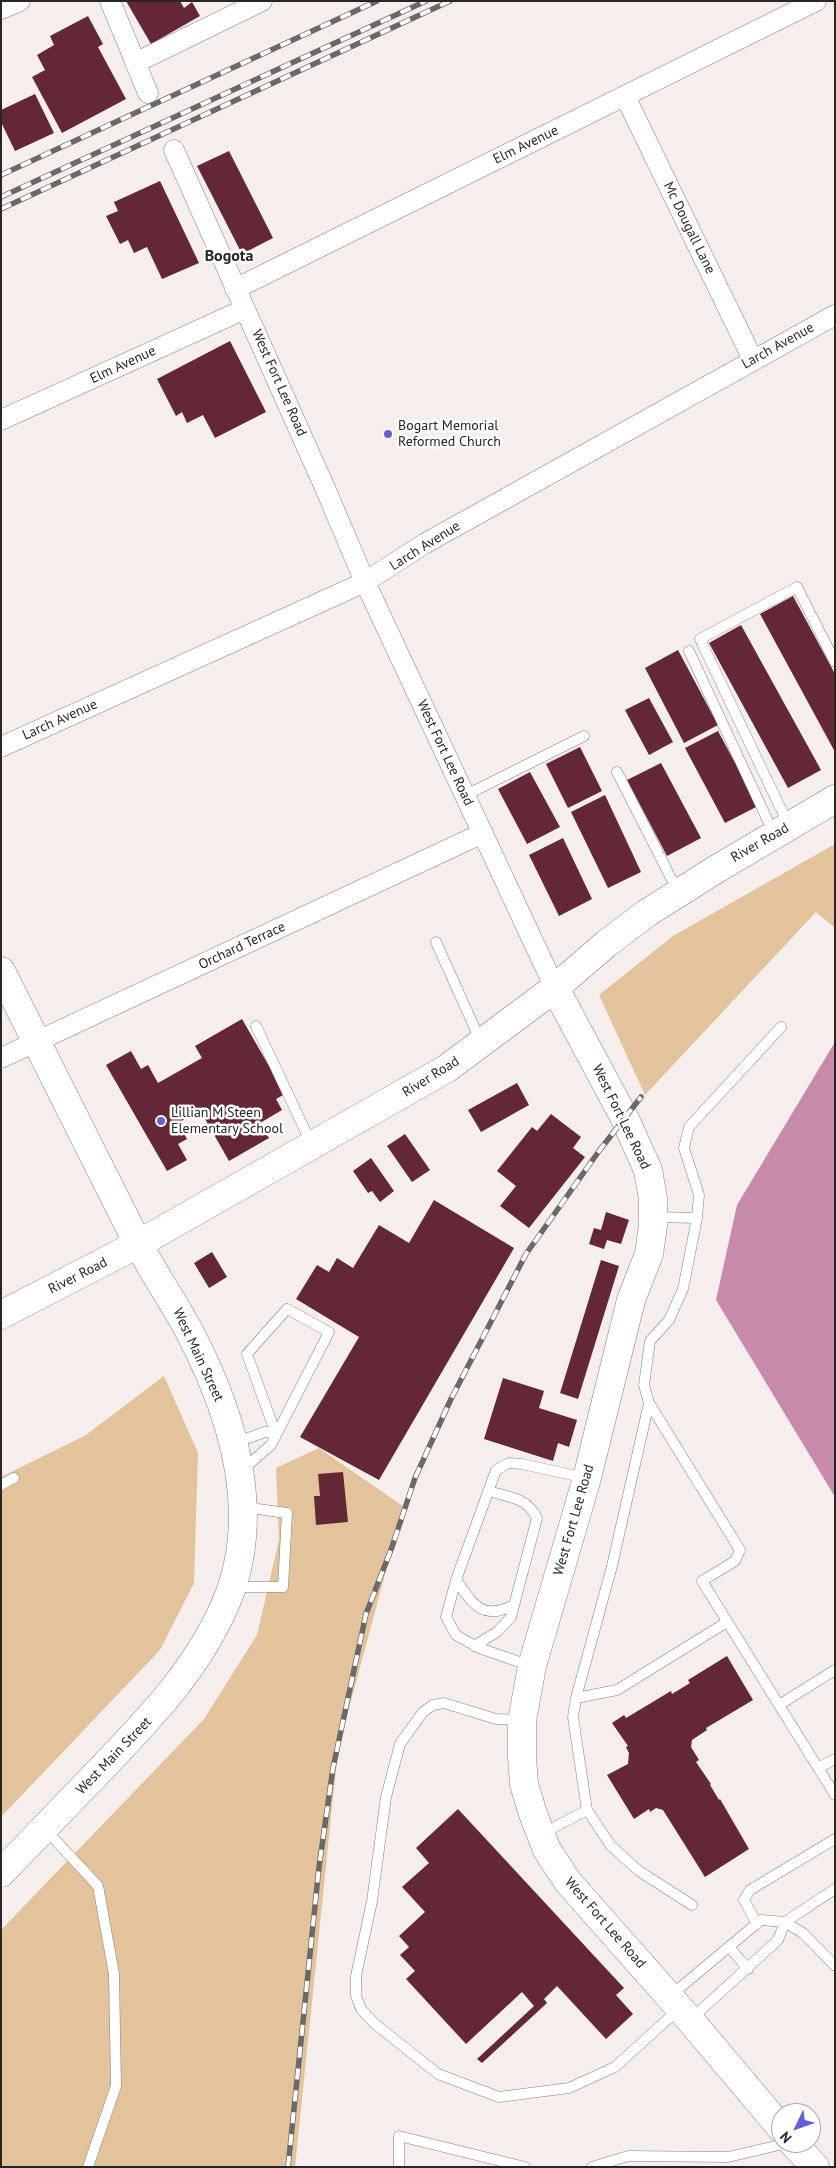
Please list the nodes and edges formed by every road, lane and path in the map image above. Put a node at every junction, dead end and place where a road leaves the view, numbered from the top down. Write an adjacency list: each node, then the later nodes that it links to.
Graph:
1 (20, 1): 5 (street)
2 (110, 1): 6 (street)
3 (262, 1): 6 (street)
4 (816, 1): 8 (street, Elm Avenue)
5 (1, 10)
6 (135, 63): 7 (street)
7 (148, 93)
8 (625, 96): 10 (street, Elm Avenue); 13 (street, Mc Dougall Lane)
9 (174, 150): 10 (street, West Fort Lee Road)
10 (235, 289): 11 (street, West Fort Lee Road)
11 (246, 309): 14 (street, Elm Avenue); 15 (street, West Fort Lee Road)
12 (835, 315): 13 (street, Larch Avenue)
13 (753, 360): 15 (street, Larch Avenue)
14 (1, 420)
15 (365, 582): 19 (street, Larch Avenue); 21 (street, West Fort Lee Road)
16 (689, 651): 23 (lane)
17 (835, 662): 23 (lane)
18 (584, 736): 21 (lane)
19 (1, 747)
20 (617, 772): 25 (lane)
21 (466, 795): 24 (street, West Fort Lee Road)
22 (835, 799): 23 (main road, River Road)
23 (782, 830): 25 (main road, River Road)
24 (483, 833): 28 (street, West Fort Lee Road); 31 (street, Orchard Terrace)
25 (678, 892): 28 (main road, River Road)
26 (436, 942): 32 (lane)
27 (1, 970): 31 (main road, West Main Street)
28 (555, 988): 32 (main road, River Road); 35 (main road, West Fort Lee Road)
29 (256, 1026): 34 (lane)
30 (782, 1027): 36 (lane)
31 (37, 1042): 33 (street, Orchard Terrace); 37 (main road, West Main Street)
32 (482, 1043): 34 (main road, River Road)
33 (1, 1058)
34 (313, 1146): 37 (main road, River Road)
35 (653, 1218): 36 (lane); 44 (main road, West Fort Lee Road)
36 (697, 1218): 39 (lane)
37 (138, 1244): 38 (main road, River Road); 41 (main road, West Main Street)
38 (1, 1315)
39 (649, 1403): 51 (lane); 55 (lane)
40 (276, 1434): 40 (lane); 41 (lane); 42 (lane)
41 (234, 1443): 42 (main road, West Main Street)
42 (240, 1471): 47 (main road, West Main Street)
43 (14, 1478): 45 (lane)
44 (587, 1478): 46 (lane); 53 (main road, West Fort Lee Road)
45 (1, 1485)
46 (488, 1491): 48 (lane); 50 (lane)
47 (242, 1507): 49 (main road, West Main Street); 49 (lane)
48 (456, 1580): 50 (lane); 52 (lane)
49 (232, 1587): 62 (main road, West Main Street)
50 (514, 1605): 52 (lane)
51 (727, 1622): 55 (lane); 56 (lane)
52 (474, 1646): 53 (lane)
53 (532, 1666): 57 (main road, West Fort Lee Road)
54 (835, 1670): 56 (lane)
55 (576, 1698): 61 (lane)
56 (779, 1705): 59 (lane)
57 (522, 1720): 63 (main road, West Fort Lee Road); 73 (lane)
58 (835, 1759): 59 (lane)
59 (818, 1768): 60 (lane)
60 (835, 1795)
61 (587, 1810): 63 (lane); 67 (lane)
62 (44, 1828): 65 (main road, West Main Street); 77 (lane)
63 (541, 1835): 73 (main road, West Fort Lee Road)
64 (835, 1839): 69 (lane)
65 (1, 1873)
66 (835, 1890): 68 (lane)
67 (692, 1905)
68 (785, 1922): 69 (lane); 71 (lane); 72 (lane)
69 (757, 1924): 70 (lane)
70 (729, 1948): 72 (lane); 73 (lane)
71 (835, 1966)
72 (748, 1968): 73 (lane)
73 (680, 2009): 74 (main road, West Fort Lee Road)
74 (771, 2116)
75 (771, 2147): 80 (lane)
76 (802, 2153): 81 (main road)
77 (88, 2167)
78 (399, 2167): 79 (lane)
79 (525, 2167)
80 (592, 2167)
81 (815, 2167)

